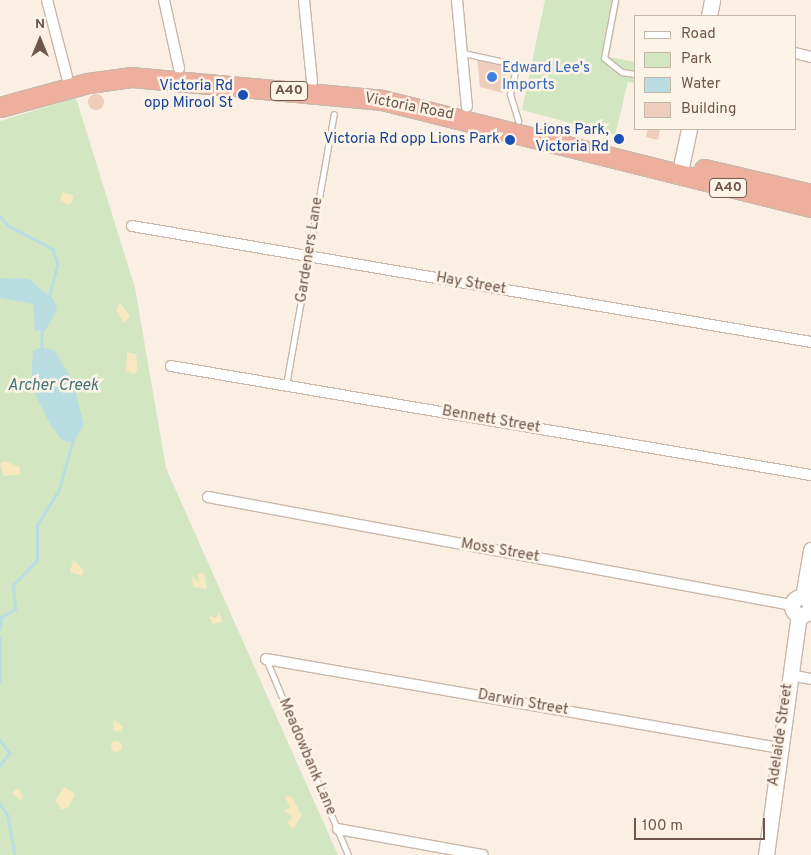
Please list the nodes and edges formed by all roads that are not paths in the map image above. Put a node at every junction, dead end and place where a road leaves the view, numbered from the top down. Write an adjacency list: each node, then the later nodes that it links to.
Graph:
1 (47, 0): 13 (street)
2 (164, 0): 11 (street)
3 (304, 0): 14 (street)
4 (457, 0): 8 (street)
5 (615, 0): 12 (lane)
6 (712, 0): 7 (street)
7 (709, 15)
8 (462, 53): 17 (street); 19 (lane)
9 (796, 53): 10 (street)
10 (811, 57)
11 (179, 68): 13 (highway, Victoria Road / A40); 14 (highway, Victoria Road / A40)
12 (634, 74)
13 (67, 77): 15 (highway, Victoria Road / A40)
14 (312, 82): 17 (highway, Victoria Road / A40)
15 (0, 95)
16 (0, 107): 21 (highway, Victoria Road / A40)
17 (467, 108): 19 (highway, Victoria Road / A40)
18 (334, 114): 25 (lane, Gardeners Lane)
19 (518, 121): 21 (highway, Victoria Road / A40)
20 (690, 130): 21 (street)
21 (681, 170): 22 (highway, Victoria Road / A40); 23 (highway, Victoria Road / A40)
22 (811, 194)
23 (811, 207)
24 (132, 226): 25 (street, Hay Street)
25 (310, 256): 26 (street, Hay Street); 28 (lane, Gardeners Lane)
26 (811, 342)
27 (171, 366): 28 (street, Bennett Street)
28 (286, 386): 29 (street, Bennett Street)
29 (811, 476)
30 (208, 497): 32 (street, Moss Street)
31 (811, 550): 32 (street, Adelaide Street)
32 (803, 608): 34 (street, Adelaide Street)
33 (266, 659): 36 (street, Darwin Street); 37 (lane, Meadowbank Lane)
34 (789, 675): 35 (street); 36 (street, Adelaide Street)
35 (811, 679)
36 (779, 748): 40 (street, Adelaide Street)
37 (338, 829): 38 (lane, Meadowbank Lane); 39 (street)
38 (348, 855)
39 (482, 855)
40 (766, 855)

